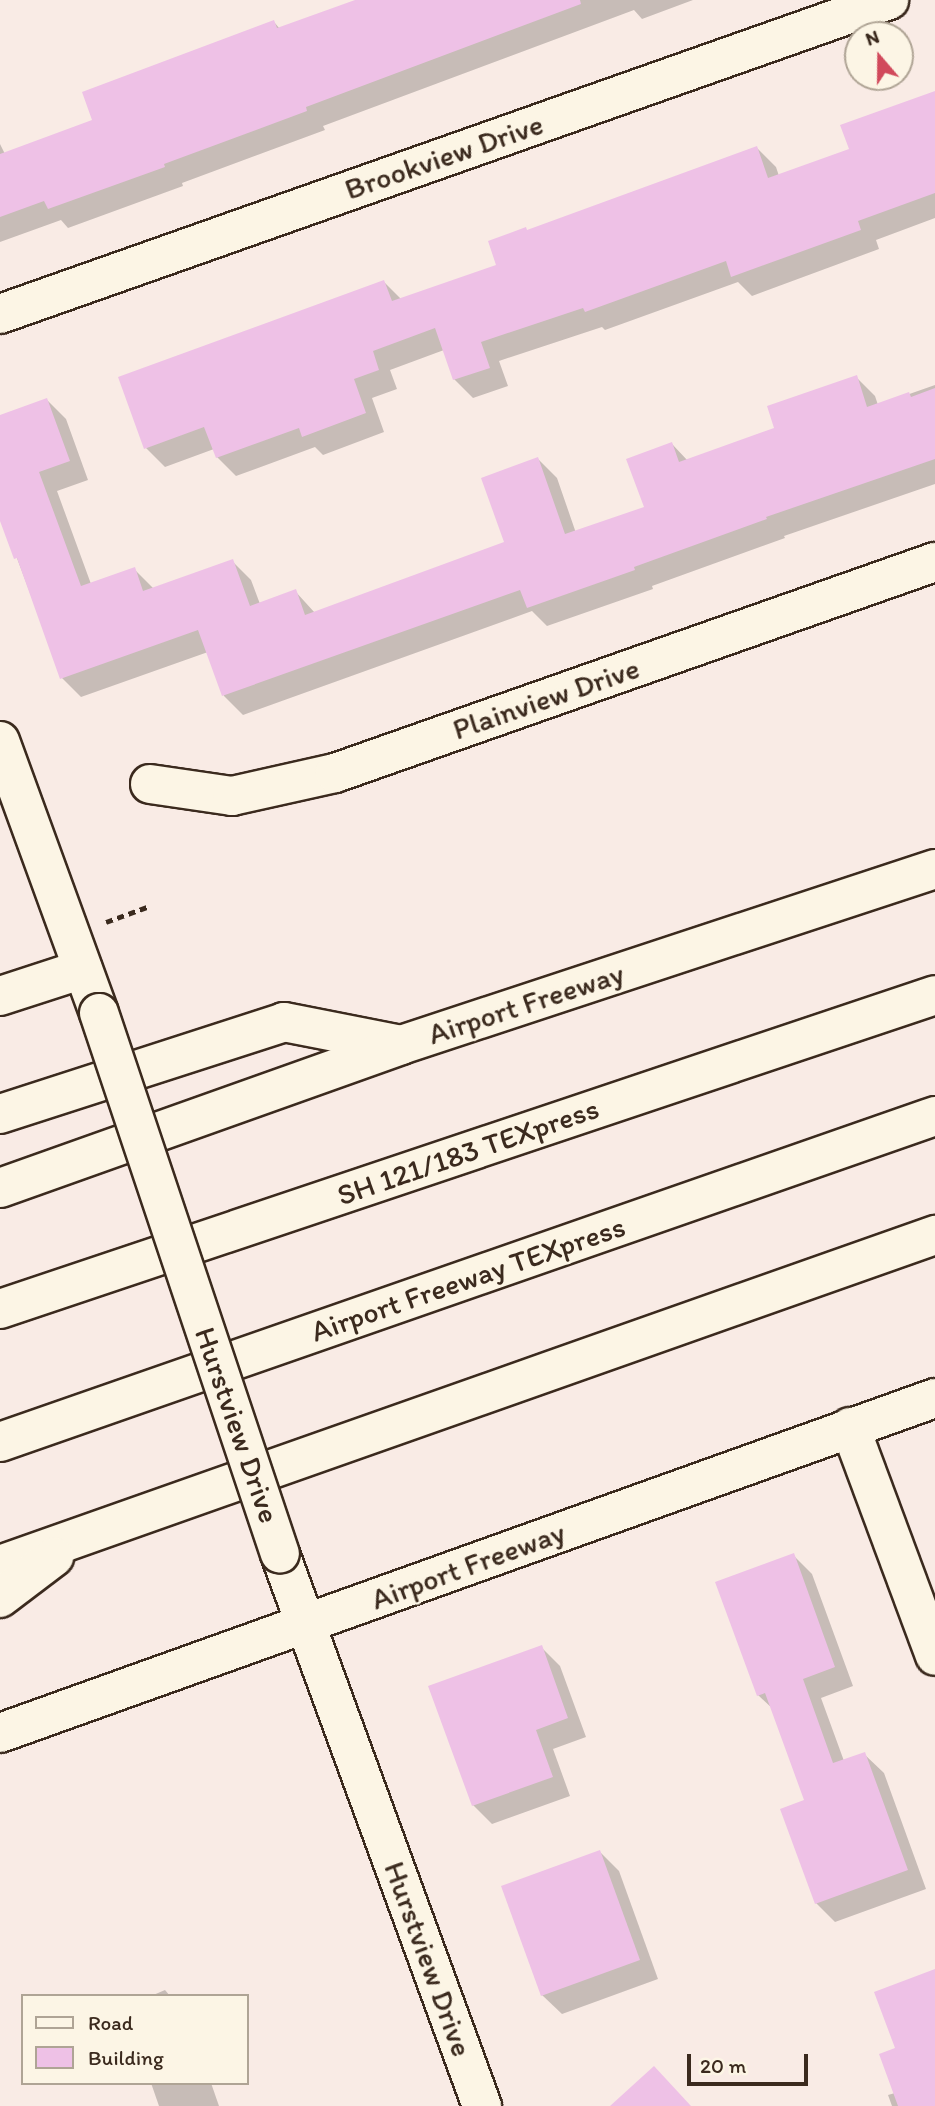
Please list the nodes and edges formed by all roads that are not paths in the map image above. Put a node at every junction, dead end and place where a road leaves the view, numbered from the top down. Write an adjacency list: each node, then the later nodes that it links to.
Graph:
1 (889, 0): 2 (main road, Brookview Drive)
2 (0, 314)
3 (935, 562): 5 (main road, Plainview Drive)
4 (0, 741): 7 (main road, Hurstview Drive)
5 (150, 784)
6 (935, 869): 10 (main road, Airport Freeway)
7 (83, 969): 9 (main road); 22 (main road, Hurstview Drive, bridge)
8 (935, 995): 15 (main road, SH 121/183 TEXpress)
9 (0, 996)
10 (401, 1045): 11 (main road); 13 (main road, Airport Freeway)
11 (0, 1114)
12 (935, 1116): 18 (main road, Airport Freeway TEXpress)
13 (0, 1188)
14 (935, 1235): 19 (main road)
15 (0, 1309)
16 (935, 1398): 17 (main road, Airport Freeway)
17 (850, 1427): 22 (main road, Airport Freeway); 23 (main road)
18 (0, 1442)
19 (77, 1539): 20 (main road); 21 (main road)
20 (0, 1565)
21 (0, 1598)
22 (307, 1625): 24 (main road, Airport Freeway); 25 (main road, Hurstview Drive)
23 (935, 1656)
24 (0, 1733)
25 (482, 2106)

